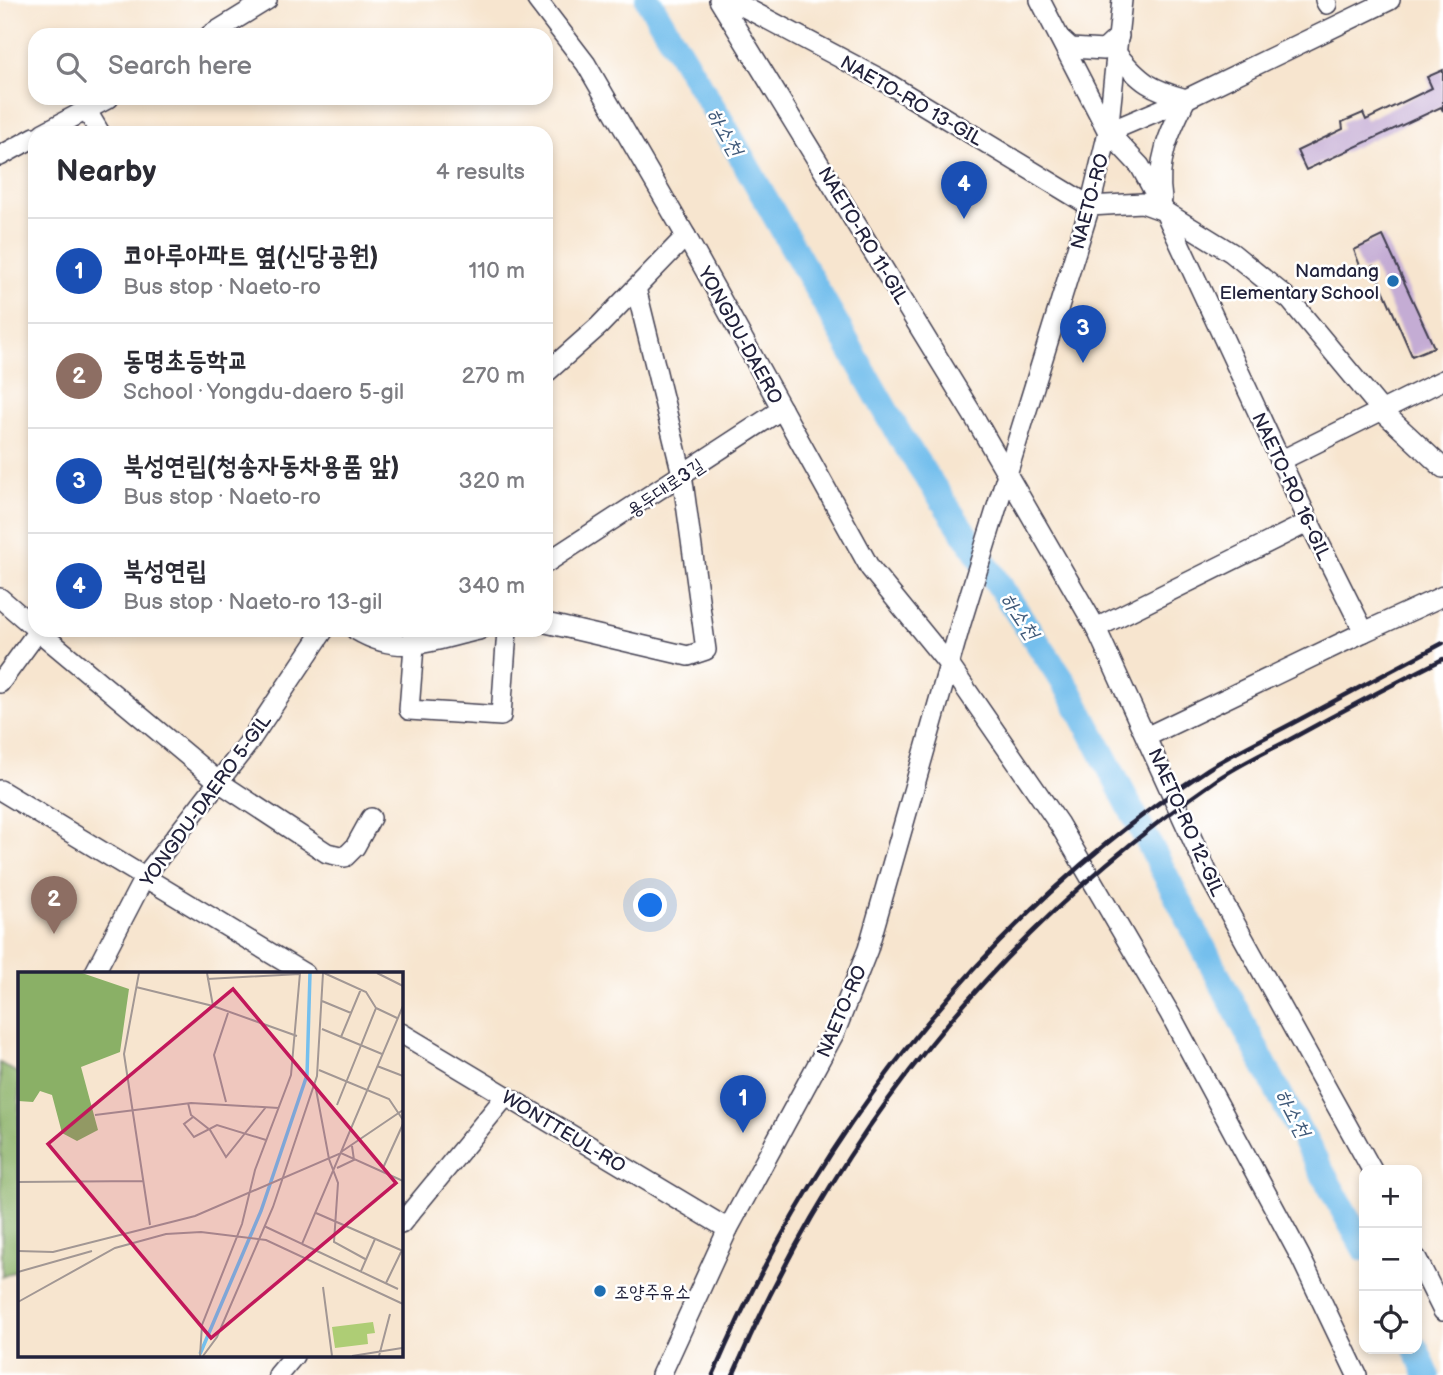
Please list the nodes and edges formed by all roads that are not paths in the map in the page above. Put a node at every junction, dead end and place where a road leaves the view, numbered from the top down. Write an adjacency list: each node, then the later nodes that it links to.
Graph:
1 (267, 0): 8 (street)
2 (537, 0): 21 (street, YONGDU-DAERO)
3 (719, 0): 30 (street, NAETO-RO 11-GIL)
4 (731, 0): 19 (street, NAETO-RO 13-GIL)
5 (1040, 0): 9 (street, NAETO-RO 16-GIL)
6 (1122, 0): 10 (street)
7 (1390, 0): 11 (street, NAETO-RO)
8 (221, 28)
9 (1060, 38): 10 (street); 16 (street, NAETO-RO 16-GIL)
10 (1118, 45): 11 (street); 16 (street)
11 (1186, 99): 16 (street, NAETO-RO); 20 (street)
12 (97, 105): 13 (street)
13 (87, 111): 14 (street); 15 (street)
14 (57, 126)
15 (96, 126)
16 (1108, 132): 19 (street, NAETO-RO); 20 (street, NAETO-RO 16-GIL)
17 (28, 140): 18 (street)
18 (1, 153)
19 (1090, 206): 20 (street); 30 (street, NAETO-RO)
20 (1164, 211): 26 (street); 27 (street, NAETO-RO 16-GIL)
21 (687, 236): 22 (street); 25 (street, YONGDU-DAERO)
22 (636, 288): 23 (street); 29 (street)
23 (553, 366)
24 (1443, 380): 26 (street)
25 (782, 410): 29 (street, 용두대로3길); 46 (street, YONGDU-DAERO)
26 (1382, 411): 27 (street); 28 (street)
27 (1280, 461): 31 (street, NAETO-RO 16-GIL)
28 (1443, 468)
29 (682, 474): 32 (street, 용두대로3길); 36 (street)
30 (1005, 480): 37 (street, NAETO-RO 12-GIL); 46 (street, NAETO-RO)
31 (1309, 522): 37 (street); 38 (street, NAETO-RO 16-GIL)
32 (553, 558)
33 (1443, 596): 38 (street)
34 (0, 598): 35 (street)
35 (28, 622)
36 (553, 625)
37 (1096, 628): 48 (street, NAETO-RO 12-GIL)
38 (1364, 632): 48 (street)
39 (32, 637): 47 (street)
40 (45, 637): 49 (street)
41 (319, 637): 49 (street, YONGDU-DAERO 5-GIL)
42 (370, 637): 45 (street)
43 (451, 637): 45 (street)
44 (507, 637): 45 (street)
45 (414, 646)
46 (950, 666): 59 (street, NAETO-RO); 65 (street, YONGDU-DAERO)
47 (0, 683)
48 (1148, 736): 57 (street, NAETO-RO 12-GIL)
49 (219, 782): 51 (street); 52 (street, YONGDU-DAERO 5-GIL)
50 (0, 789): 52 (street)
51 (371, 818)
52 (145, 876): 53 (street, YONGDU-DAERO 5-GIL); 54 (street)
53 (95, 972)
54 (302, 972)
55 (402, 1033): 56 (street, WONTTEUL-RO)
56 (506, 1096): 58 (street); 59 (street, WONTTEUL-RO)
57 (1369, 1165)
58 (402, 1223)
59 (728, 1229): 64 (street, NAETO-RO)
60 (1422, 1269): 61 (street)
61 (1443, 1311)
62 (292, 1358): 63 (street)
63 (278, 1375)
64 (662, 1375)
65 (1357, 1375)

